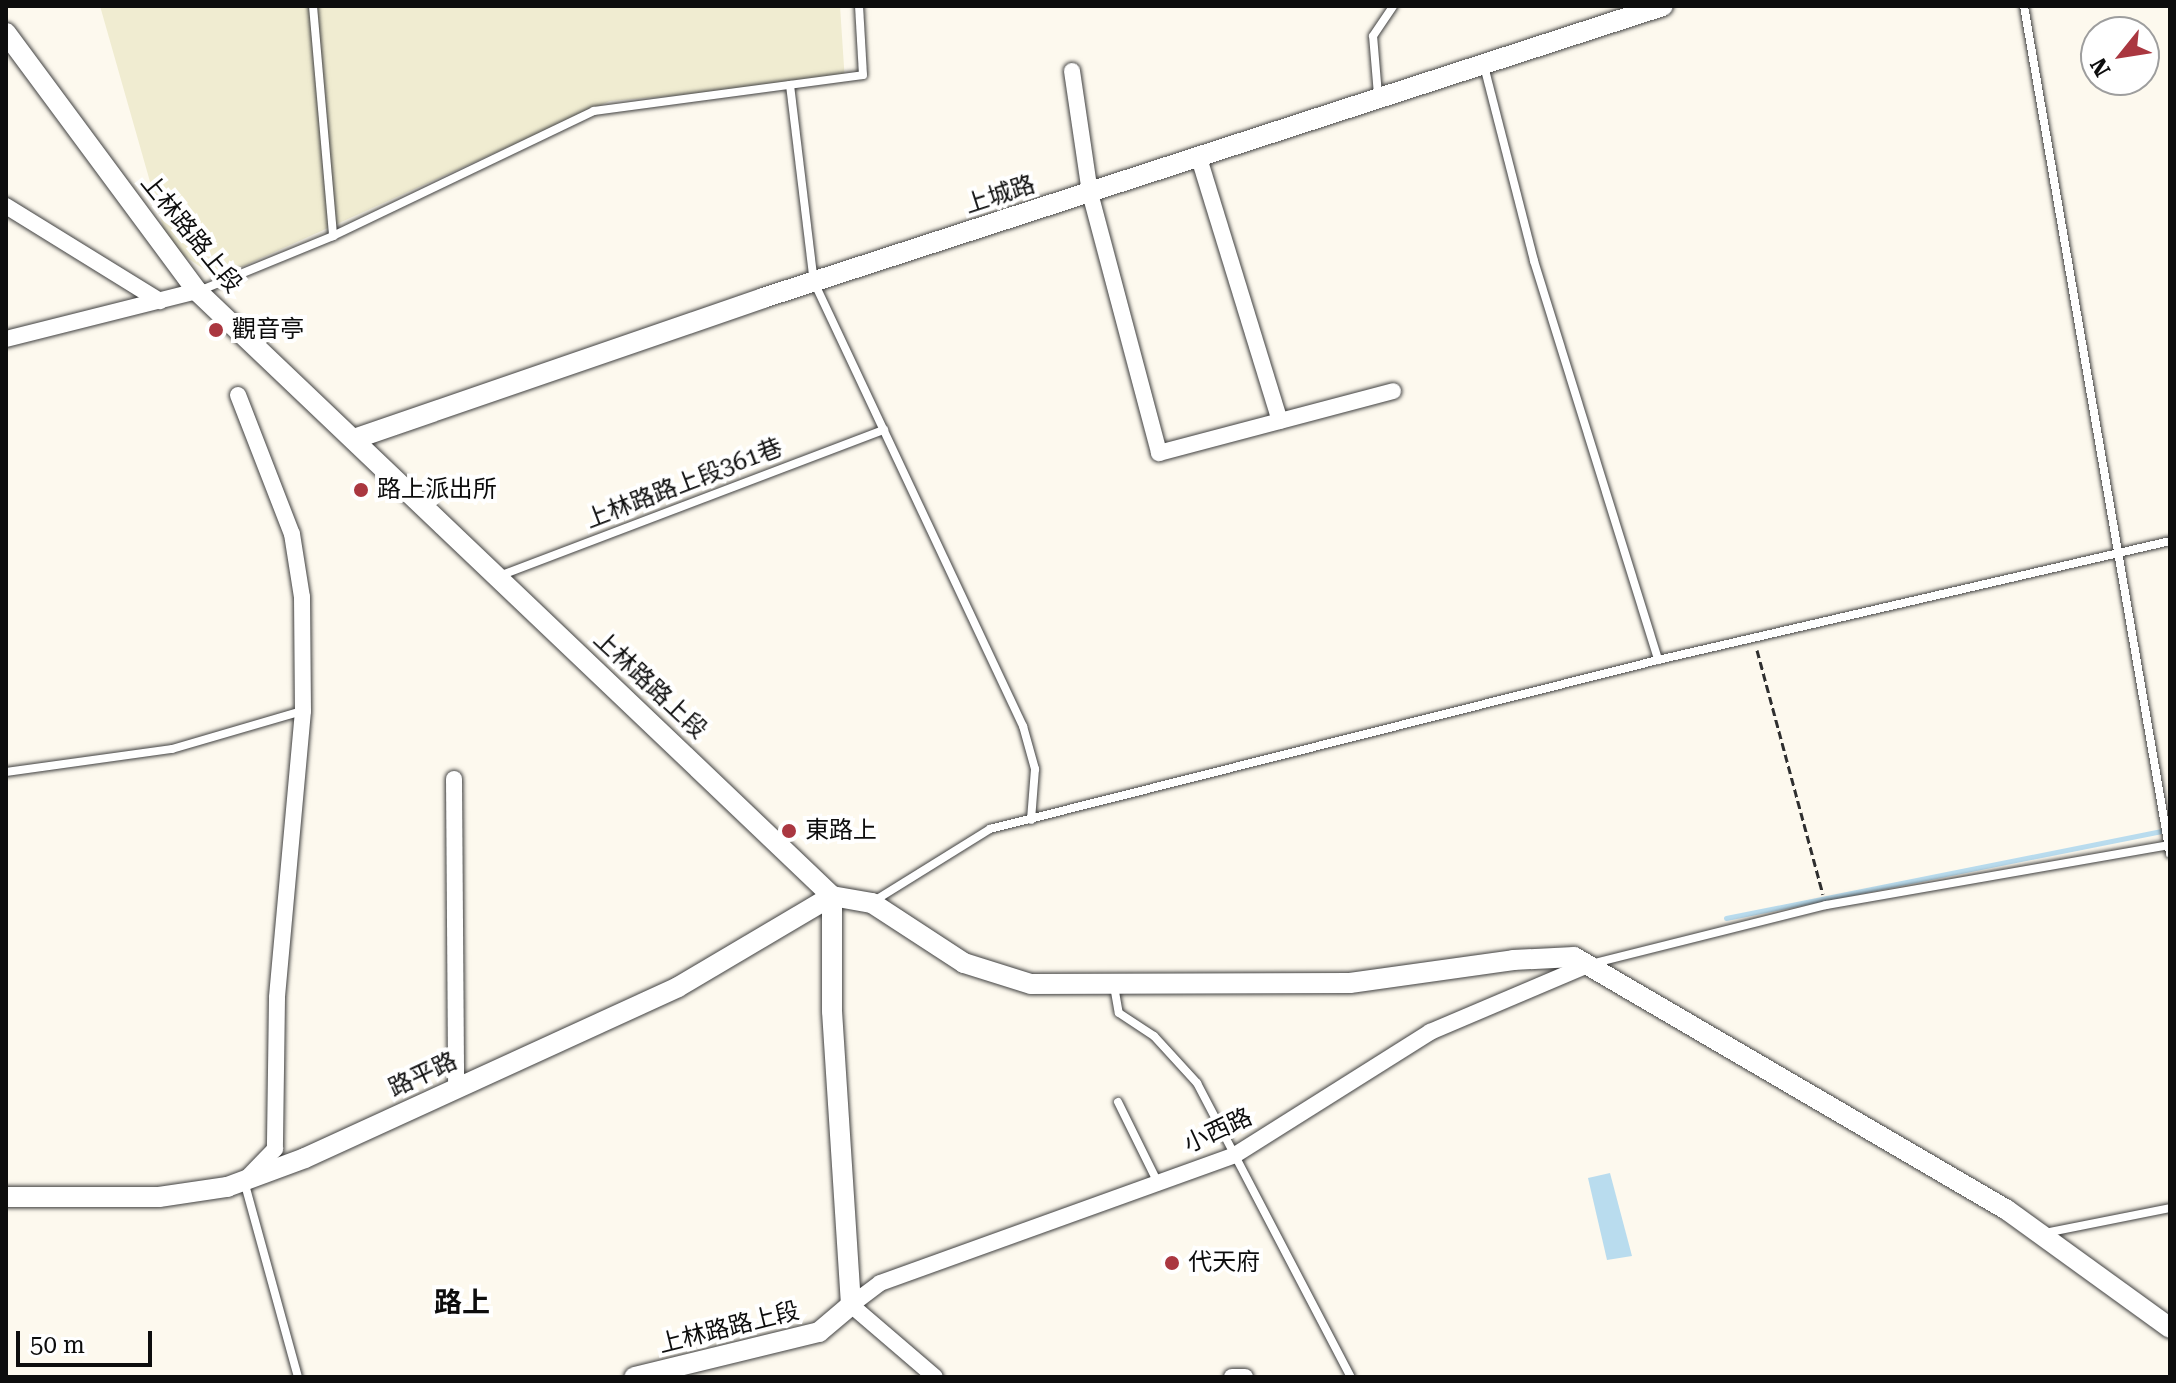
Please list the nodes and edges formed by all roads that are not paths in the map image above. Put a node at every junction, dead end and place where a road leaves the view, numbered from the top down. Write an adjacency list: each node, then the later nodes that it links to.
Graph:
1 (313, 6): 14 (lane)
2 (859, 6): 9 (lane)
3 (1393, 6): 10 (lane)
4 (1663, 6): 7 (street, 上城路)
5 (2024, 6): 25 (lane)
6 (6, 33): 16 (street, 上林路路上段)
7 (1484, 65): 10 (street, 上城路); 27 (lane)
8 (1072, 71): 12 (street)
9 (790, 85): 14 (lane); 15 (lane)
10 (1379, 100): 11 (street, 上城路)
11 (1199, 158): 12 (street, 上城路); 21 (street)
12 (1090, 193): 15 (street, 上城路); 21 (street)
13 (6, 206): 17 (street)
14 (333, 236): 16 (lane)
15 (814, 282): 22 (lane); 23 (street, 上城路)
16 (197, 291): 17 (street); 23 (street, 上林路路上段)
17 (160, 301): 18 (street)
18 (6, 339)
19 (1393, 391): 21 (street)
20 (238, 395): 28 (street)
21 (1280, 421)
22 (884, 430): 26 (lane, 上林路路上段361巷); 31 (lane)
23 (354, 439): 26 (street, 上林路路上段)
24 (2170, 541): 25 (lane)
25 (2120, 553): 27 (lane); 32 (lane)
26 (498, 576): 33 (street, 上林路路上段)
27 (1658, 660): 31 (lane)
28 (303, 711): 29 (lane); 40 (street)
29 (6, 772)
30 (454, 779): 37 (street)
31 (1031, 820): 34 (lane)
32 (2170, 848): 35 (lane)
33 (832, 896): 34 (street); 37 (street, 路平路); 45 (street)
34 (872, 903): 36 (street)
35 (1588, 965): 36 (street); 39 (street, 小西路); 44 (street)
36 (1114, 986): 39 (lane)
37 (456, 1089): 40 (street, 路平路)
38 (1118, 1102): 41 (lane)
39 (1235, 1155): 41 (street, 小西路); 52 (lane)
40 (244, 1181): 42 (street, 路平路); 47 (lane)
41 (1158, 1183): 45 (street, 小西路)
42 (6, 1197)
43 (2170, 1208): 44 (lane)
44 (2040, 1234): 46 (street)
45 (851, 1305): 48 (street, 上林路路上段); 49 (street)
46 (2170, 1328)
47 (298, 1377)
48 (634, 1377)
49 (935, 1377)
50 (1232, 1377): 51 (street)
51 (1245, 1377)
52 (1351, 1377)

